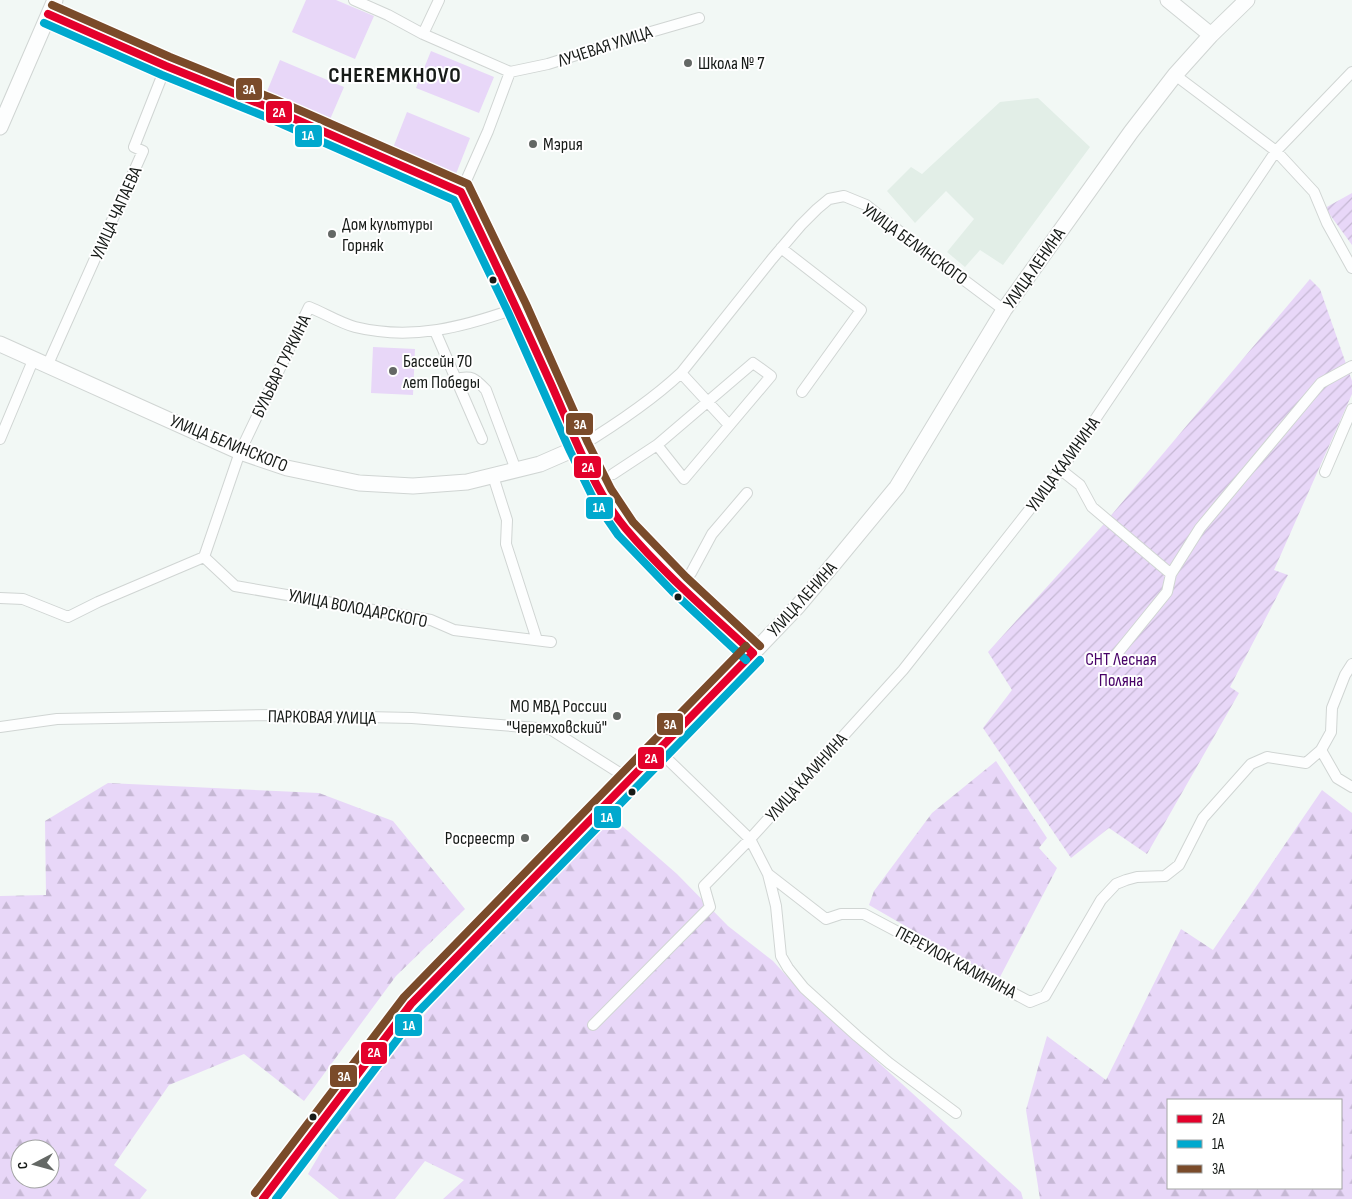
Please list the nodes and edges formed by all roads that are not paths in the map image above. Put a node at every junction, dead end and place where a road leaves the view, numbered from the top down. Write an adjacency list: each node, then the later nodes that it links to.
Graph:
1 (354, 0): 7 (street)
2 (439, 0): 7 (street)
3 (1168, 0): 8 (main road)
4 (1247, 0): 8 (main road, УЛИЦА ЛЕНИНА)
5 (52, 7): 9 (street); 13 (main road)
6 (699, 18): 10 (street, ЛУЧЕВАЯ УЛИЦА)
7 (423, 34): 10 (street)
8 (1211, 35): 12 (main road, УЛИЦА ЛЕНИНА)
9 (166, 66): 15 (street); 23 (street, УЛИЦА ЧАПАЕВА)
10 (510, 72): 15 (street)
11 (1352, 72): 14 (street, УЛИЦА КАЛИНИНА)
12 (1175, 74): 14 (street); 19 (main road, УЛИЦА ЛЕНИНА)
13 (0, 127)
14 (1276, 151): 17 (street); 37 (street, УЛИЦА КАЛИНИНА)
15 (461, 192): 18 (street)
16 (781, 248): 19 (street, УЛИЦА БЕЛИНСКОГО); 25 (street, УЛИЦА БЕЛИНСКОГО); 27 (street)
17 (1352, 268)
18 (517, 308): 20 (street); 34 (street)
19 (1004, 310): 48 (main road, УЛИЦА ЛЕНИНА)
20 (435, 331): 26 (street); 35 (street, БУЛЬВАР ГУРКИНА)
21 (0, 344): 22 (main road, УЛИЦА БЕЛИНСКОГО)
22 (34, 358): 23 (main road, УЛИЦА БЕЛИНСКОГО); 31 (street)
23 (48, 364): 35 (main road, УЛИЦА БЕЛИНСКОГО)
24 (1352, 366): 43 (street)
25 (681, 373): 28 (street); 34 (street, УЛИЦА БЕЛИНСКОГО)
26 (455, 379): 32 (street); 36 (street)
27 (802, 392)
28 (708, 402): 30 (street); 30 (street); 33 (street)
29 (1352, 409): 38 (street)
30 (729, 425): 33 (street)
31 (0, 439)
32 (482, 439)
33 (657, 445): 39 (street)
34 (579, 447): 36 (main road, УЛИЦА БЕЛИНСКОГО); 44 (main road)
35 (240, 452): 40 (main road, УЛИЦА БЕЛИНСКОГО); 42 (street, БУЛЬВАР ГУРКИНА)
36 (516, 470): 40 (main road, УЛИЦА БЕЛИНСКОГО)
37 (1061, 470): 43 (street); 56 (street, УЛИЦА КАЛИНИНА)
38 (1325, 472)
39 (613, 474)
40 (493, 476): 46 (street)
41 (747, 493): 44 (street)
42 (204, 557): 45 (street); 46 (street, УЛИЦА ВОЛОДАРСКОГО)
43 (1171, 574): 49 (street)
44 (678, 584): 48 (main road)
45 (0, 598)
46 (536, 640): 47 (street, УЛИЦА ВОЛОДАРСКОГО)
47 (551, 642)
48 (753, 653): 52 (main road, УЛИЦА ЛЕНИНА)
49 (1111, 661)
50 (1352, 664): 53 (street)
51 (0, 727): 54 (street, ПАРКОВАЯ УЛИЦА)
52 (658, 750): 54 (main road, УЛИЦА ЛЕНИНА); 56 (street)
53 (1321, 750): 55 (street); 57 (street, ПЕРЕУЛОК КАЛИНИНА)
54 (629, 778): 60 (main road, УЛИЦА ЛЕНИНА)
55 (1352, 787)
56 (750, 839): 57 (street); 58 (street, УЛИЦА КАЛИНИНА)
57 (768, 874): 59 (street)
58 (593, 1025)
59 (956, 1113)
60 (263, 1199)

